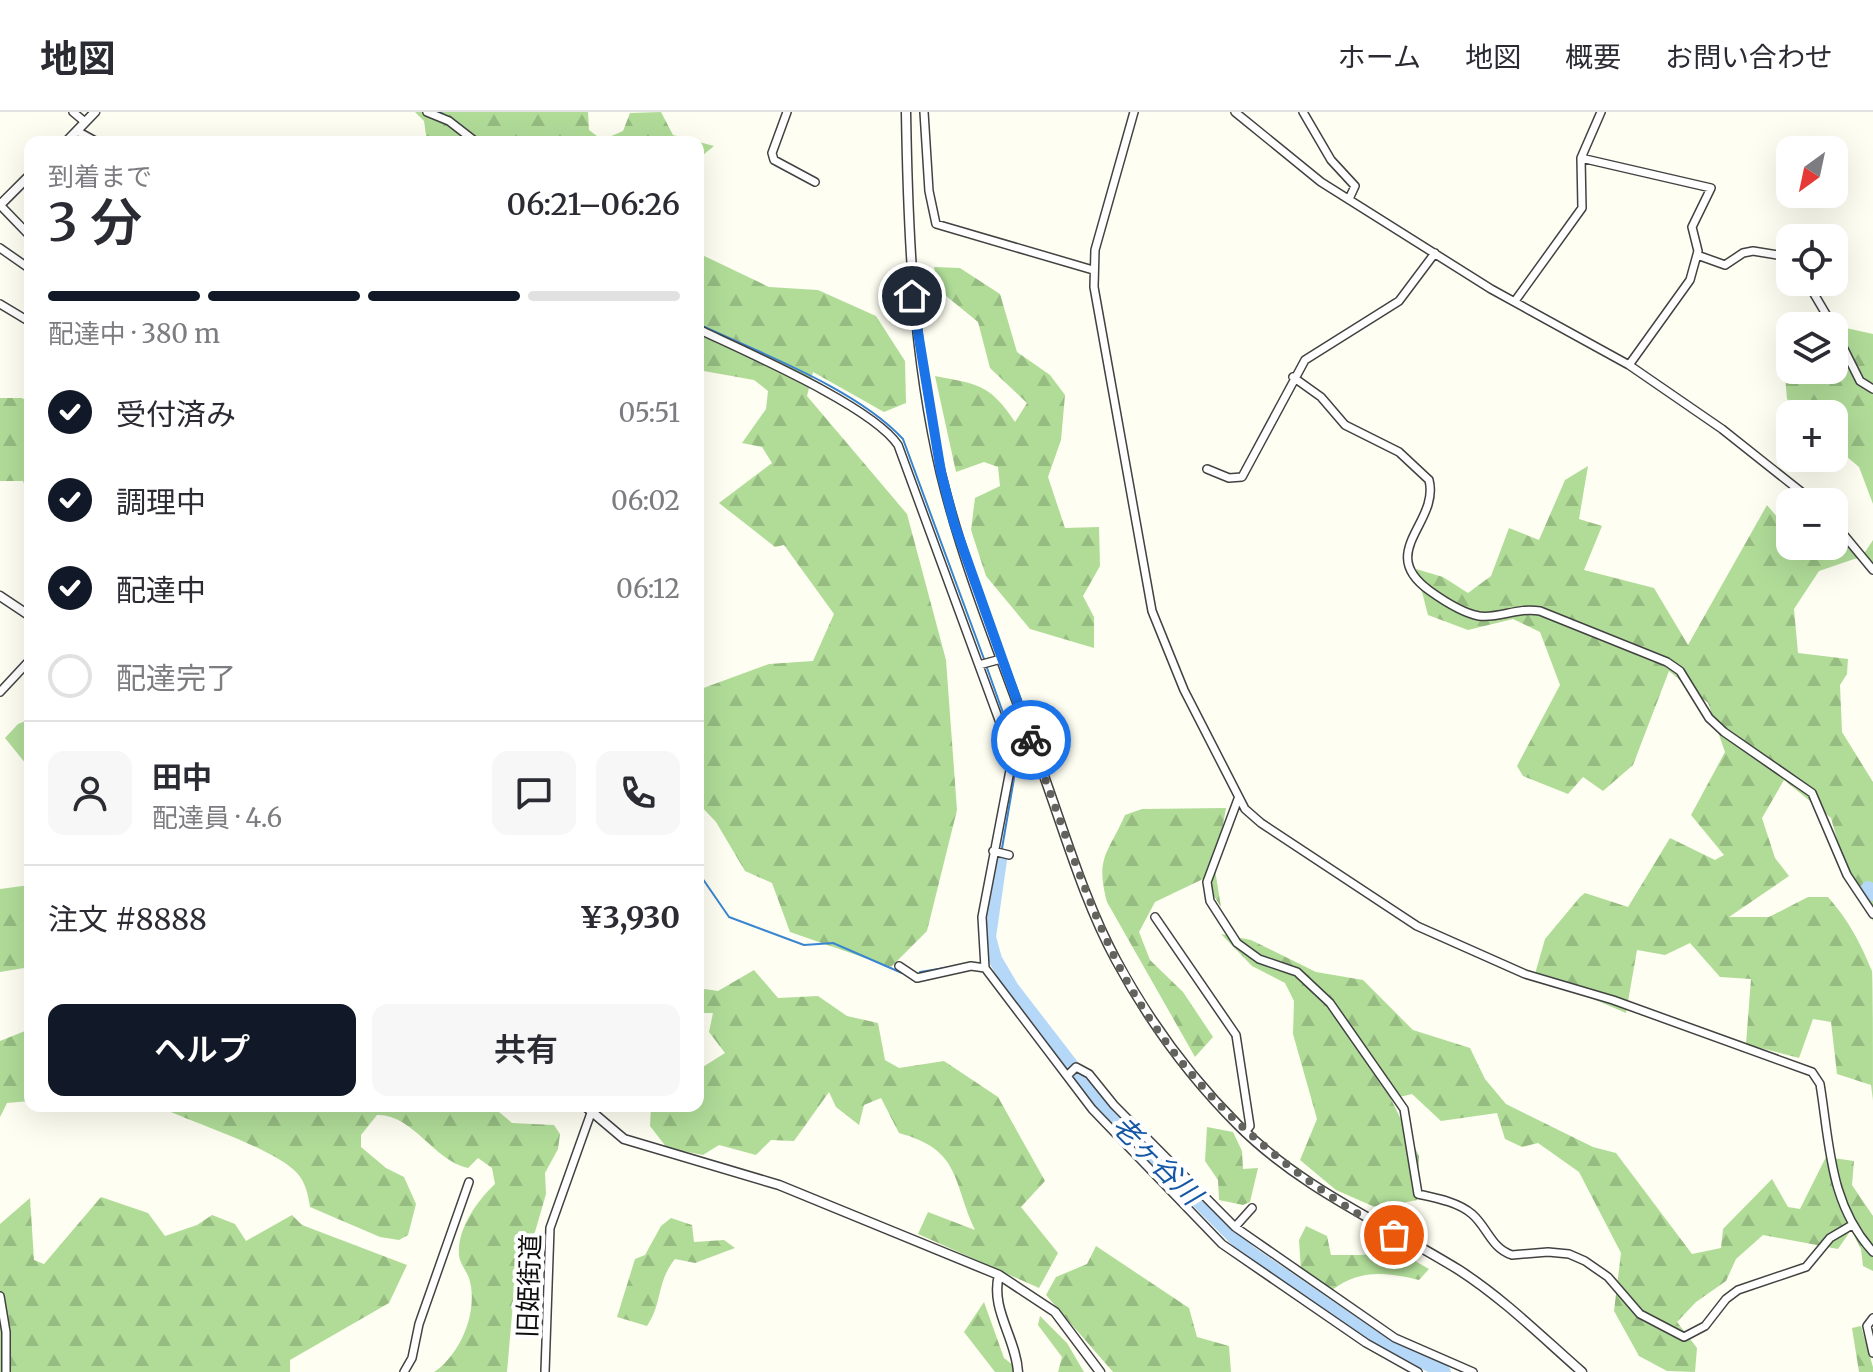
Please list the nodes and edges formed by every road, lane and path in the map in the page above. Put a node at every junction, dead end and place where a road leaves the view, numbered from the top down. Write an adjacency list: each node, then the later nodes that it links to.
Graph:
1 (73, 112): 11 (street)
2 (95, 112): 11 (street)
3 (427, 112): 15 (street)
4 (787, 112): 18 (street)
5 (906, 112): 42 (street)
6 (924, 112): 27 (street)
7 (1134, 112): 27 (street)
8 (1235, 112): 19 (street)
9 (1303, 112): 19 (street)
10 (1601, 112): 16 (street)
11 (85, 122): 12 (street)
12 (77, 131): 13 (street); 14 (street)
13 (72, 136)
14 (86, 136)
15 (468, 136)
16 (1581, 158): 24 (street); 28 (street)
17 (24, 181): 20 (street)
18 (815, 182)
19 (1349, 199): 23 (street)
20 (0, 205): 21 (street)
21 (24, 230)
22 (0, 248): 26 (street)
23 (1435, 253): 28 (street); 34 (street)
24 (1697, 255): 25 (street); 33 (street)
25 (1776, 255)
26 (24, 265)
27 (1093, 270): 46 (street)
28 (1515, 301): 33 (street)
29 (0, 304): 30 (street)
30 (24, 318)
31 (704, 332): 43 (street)
32 (1848, 357): 35 (street)
33 (1629, 365): 37 (street)
34 (1293, 377): 36 (street); 49 (street)
35 (1873, 389)
36 (1207, 469)
37 (1796, 488)
38 (1848, 540): 39 (street)
39 (1873, 570)
40 (0, 596): 41 (street)
41 (24, 612)
42 (997, 660): 43 (street); 56 (street)
43 (981, 664): 47 (street)
44 (24, 666): 45 (street)
45 (0, 692)
46 (1238, 799): 59 (street); 59 (street)
47 (993, 851): 48 (street); 51 (street)
48 (1009, 855)
49 (1873, 914)
50 (1155, 917): 56 (street)
51 (984, 964): 52 (street); 53 (street)
52 (899, 966)
53 (1068, 1075): 60 (street); 71 (street)
54 (587, 1112): 68 (street, 旧姫街道)
55 (592, 1112): 62 (street)
56 (1245, 1132): 73 (street)
57 (469, 1182): 67 (street)
58 (1252, 1208): 60 (street)
59 (1852, 1225): 61 (street)
60 (1235, 1227): 72 (street)
61 (1873, 1252)
62 (999, 1275): 69 (street); 70 (street)
63 (0, 1296): 66 (street)
64 (1873, 1318): 65 (street)
65 (1873, 1353)
66 (6, 1372)
67 (404, 1372)
68 (545, 1372)
69 (1018, 1372)
70 (1100, 1372)
71 (1418, 1372)
72 (1473, 1372)
73 (1582, 1372)

